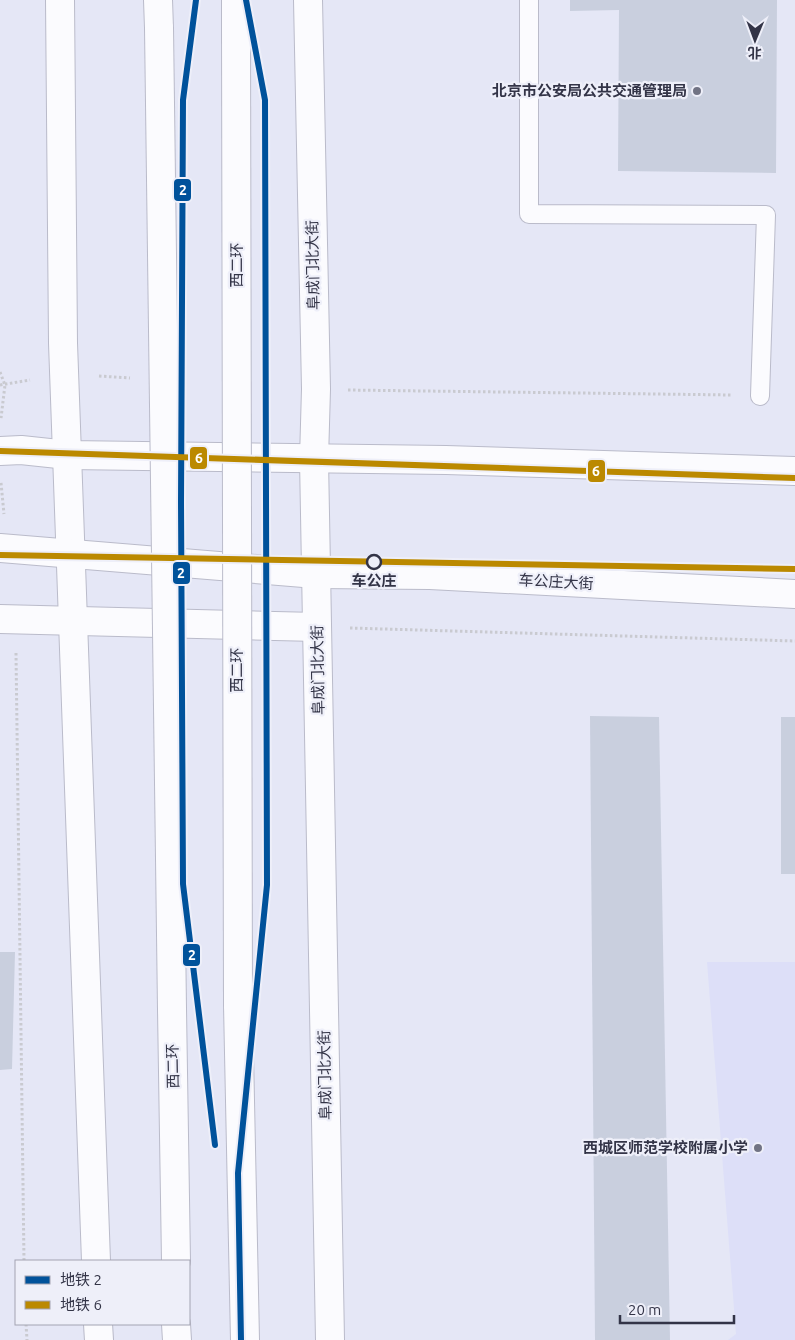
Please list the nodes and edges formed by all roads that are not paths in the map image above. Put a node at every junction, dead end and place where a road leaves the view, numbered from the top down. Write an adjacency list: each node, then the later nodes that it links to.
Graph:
1 (60, 0): 8 (main road)
2 (158, 0): 19 (main road, 西二环, bridge)
3 (236, 0): 24 (main road, 西二环, bridge)
4 (308, 0): 9 (main road, 阜成门北大街)
5 (529, 0): 6 (lane)
6 (760, 396)
7 (0, 451): 8 (main road)
8 (68, 455): 9 (main road); 12 (main road)
9 (314, 459): 10 (main road); 13 (main road, 阜成门北大街)
10 (795, 471)
11 (4, 549): 12 (main road, 车公庄大街)
12 (72, 555): 13 (main road, 车公庄大街); 16 (main road)
13 (316, 574): 14 (main road, 车公庄大街); 17 (main road, 阜成门北大街)
14 (795, 594)
15 (8, 619): 16 (main road)
16 (74, 622): 17 (main road); 18 (main road)
17 (317, 627): 25 (main road, 阜成门北大街)
18 (96, 1260)
19 (176, 1260)
20 (98, 1325): 22 (main road)
21 (176, 1325): 23 (main road)
22 (99, 1340)
23 (177, 1340)
24 (244, 1340)
25 (330, 1340)

